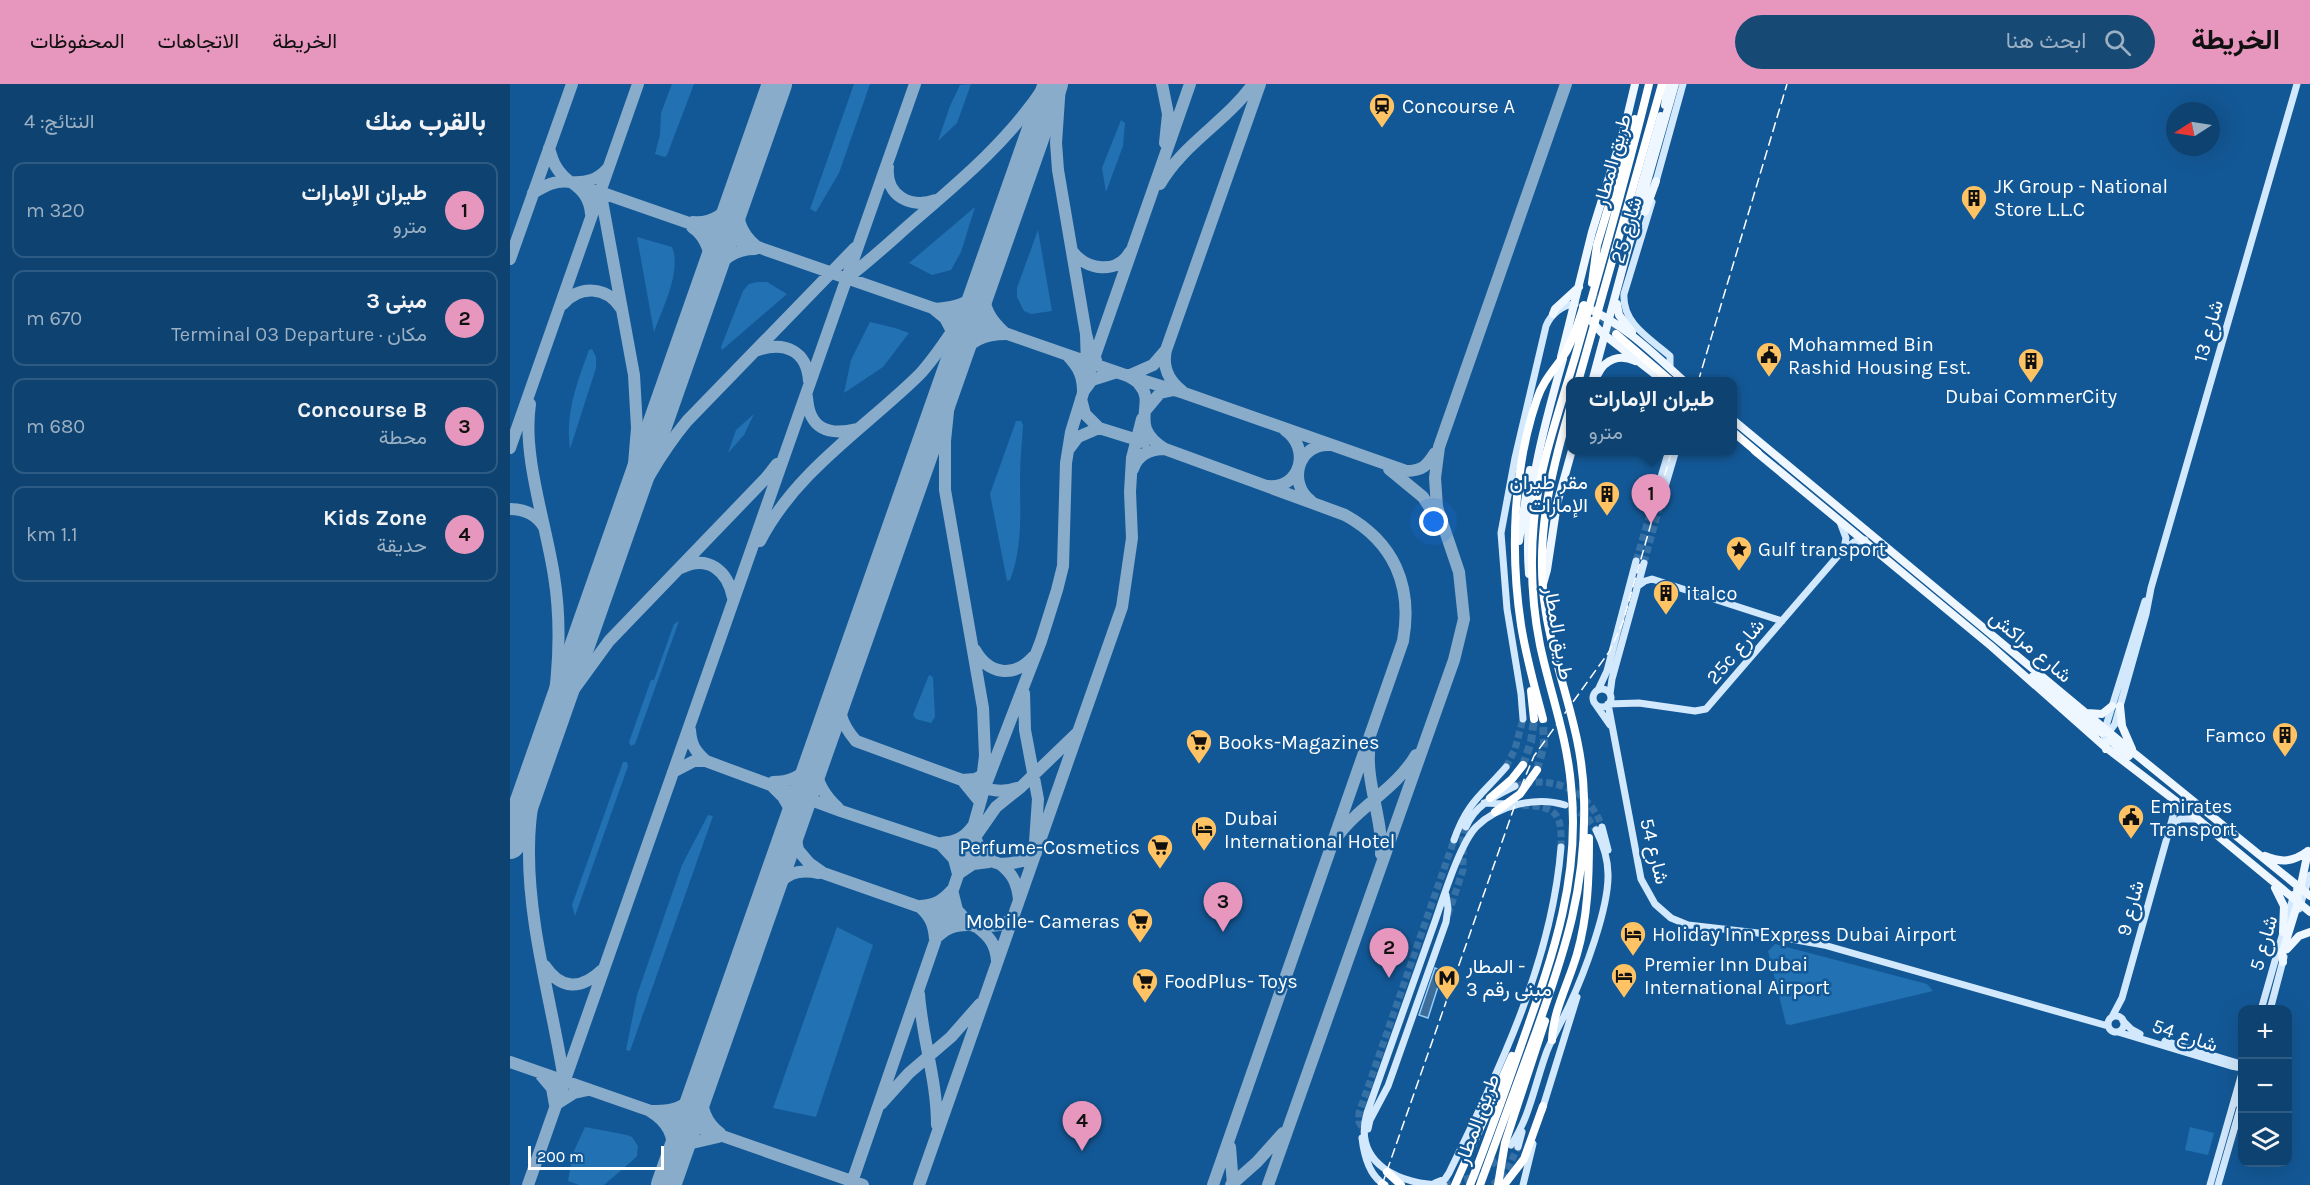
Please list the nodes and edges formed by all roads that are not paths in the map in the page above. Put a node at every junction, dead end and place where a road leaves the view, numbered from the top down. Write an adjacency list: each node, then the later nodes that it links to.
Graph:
1 (1635, 84): 8 (main road)
2 (1647, 84): 10 (highway); 14 (highway, طريق المطار)
3 (1662, 84): 28 (highway, طريق المطار)
4 (1668, 84): 12 (main road)
5 (1675, 84): 11 (main road)
6 (1683, 84): 9 (street, شارع 25)
7 (2297, 84): 60 (street, شارع 13)
8 (1620, 139): 10 (highway); 13 (main road)
9 (1656, 182): 11 (main road); 25 (street, شارع 25)
10 (1603, 228): 16 (highway)
11 (1632, 237): 12 (main road)
12 (1628, 248): 17 (main road)
13 (1586, 258): 15 (main road); 18 (main road)
14 (1598, 274): 27 (highway, طريق المطار); 48 (highway)
15 (1580, 286): 18 (main road); 19 (main road)
16 (1592, 286)
17 (1617, 294): 20 (main road); 24 (main road)
18 (1586, 310): 19 (street); 20 (main road); 21 (main road); 26 (main road); 26 (main road)
19 (1553, 314): 62 (street)
20 (1606, 318): 23 (main road); 24 (main road)
21 (1598, 329): 23 (main road); 29 (main road)
22 (1616, 334): 34 (highway)
23 (1605, 336): 30 (main road); 33 (main road)
24 (1638, 340): 25 (main road)
25 (1670, 368): 35 (main road)
26 (1559, 373): 40 (main road)
27 (1569, 377)
28 (1579, 377)
29 (1593, 377)
30 (1593, 377)
31 (1595, 377): 32 (main road)
32 (1654, 377)
33 (1660, 377)
34 (1667, 377)
35 (1680, 377)
36 (1566, 387): 53 (highway, طريق المطار)
37 (1566, 422): 49 (highway, طريق المطار)
38 (1737, 423): 61 (main road, شارع مراكش)
39 (1737, 437): 41 (highway)
40 (1539, 450): 48 (main road); 53 (main road)
41 (1758, 453): 45 (main road, شارع مراكش)
42 (1571, 455): 49 (main road)
43 (1668, 455): 44 (street)
44 (1674, 455)
45 (1839, 520): 46 (main road, شارع مراكش); 47 (street)
46 (1865, 540): 47 (street, 25c شارع); 55 (main road, شارع مراكش)
47 (1843, 550): 52 (street, 25c شارع)
48 (1517, 565): 63 (highway)
49 (1542, 586): 73 (highway, طريق المطار)
50 (1638, 586): 51 (street); 56 (street, شارع 54); 57 (street, شارع 54)
51 (1765, 614): 52 (street); 54 (street)
52 (1782, 621): 54 (street, 25c شارع)
53 (1538, 628): 102 (highway, طريق المطار)
54 (1771, 633): 58 (street, 25c شارع)
55 (2017, 670): 65 (main road); 66 (main road, شارع مراكش)
56 (1598, 690): 57 (street); 59 (street)
57 (1609, 700): 58 (street, 25c شارع); 59 (street); 64 (street, شارع 54)
58 (1624, 703): 64 (street)
59 (1596, 705): 64 (street, شارع 54)
60 (2116, 706): 61 (main road); 65 (street, شارع 13); 67 (main road)
61 (2087, 714): 65 (main road, شارع مراكش)
62 (1522, 719)
63 (1538, 719)
64 (1611, 726): 103 (street, شارع 54)
65 (2106, 731): 66 (street, شارع 13); 67 (main road, شارع مراكش)
66 (2105, 748): 71 (main road); 75 (main road, شارع مراكش)
67 (2134, 753): 71 (main road, شارع مراكش)
68 (1522, 765): 74 (highway)
69 (1506, 767): 79 (street)
70 (1537, 770): 77 (highway)
71 (2158, 773): 87 (main road, شارع مراكش)
72 (1515, 786): 74 (street)
73 (1584, 798): 98 (highway, طريق المطار); 106 (highway)
74 (1487, 801): 77 (street); 78 (street)
75 (2177, 802): 80 (main road, شارع مراكش); 83 (street, شارع 9)
76 (1565, 805): 77 (street)
77 (1505, 807): 118 (street)
78 (1471, 817): 79 (street); 81 (street)
79 (1461, 819): 84 (street)
80 (2198, 819): 83 (street); 88 (main road, شارع مراكش)
81 (1466, 827)
82 (1599, 828): 97 (street)
83 (2170, 828): 99 (street, شارع 9)
84 (1454, 840)
85 (1561, 847): 121 (street)
86 (2309, 848): 87 (main road); 91 (main road)
87 (2257, 852): 91 (main road, شارع مراكش)
88 (2244, 859): 90 (main road, شارع مراكش); 91 (main road)
89 (2310, 875): 91 (street)
90 (2269, 880): 91 (main road, شارع مراكش); 93 (main road)
91 (2301, 896): 92 (main road, شارع مراكش); 93 (street, شارع 5); 95 (street, شارع 5); 96 (main road)
92 (2310, 912)
93 (2283, 932): 100 (street, شارع 5)
94 (2310, 932): 95 (main road)
95 (2287, 948): 96 (street, شارع 5)
96 (2283, 962): 101 (street, شارع 5)
97 (1586, 964): 106 (street); 113 (street)
98 (1551, 992): 125 (highway, طريق المطار); 126 (highway)
99 (2122, 998): 103 (street, شارع 9); 104 (street, شارع 9)
100 (2262, 1005)
101 (2271, 1005)
102 (1534, 1009): 123 (highway); 124 (highway, طريق المطار)
103 (2110, 1021): 104 (street); 105 (street)
104 (2123, 1021): 105 (street); 108 (street, شارع 54)
105 (2118, 1032): 108 (street, شارع 54)
106 (1552, 1040): 117 (street)
107 (2238, 1059): 108 (street)
108 (2231, 1064): 109 (street, شارع 54); 110 (street)
109 (2238, 1066)
110 (2238, 1083)
111 (2238, 1095): 128 (street)
112 (2238, 1101): 115 (street)
113 (1543, 1106): 126 (highway); 127 (street)
114 (2239, 1113): 115 (street)
115 (2232, 1136): 129 (street)
116 (1363, 1137): 119 (street)
117 (1514, 1146)
118 (1387, 1172): 120 (highway); 121 (street)
119 (1384, 1185)
120 (1401, 1185)
121 (1427, 1185): 122 (street)
122 (1444, 1185)
123 (1455, 1185)
124 (1470, 1185)
125 (1480, 1185)
126 (1500, 1185)
127 (1523, 1185)
128 (2211, 1185)
129 (2218, 1185)

